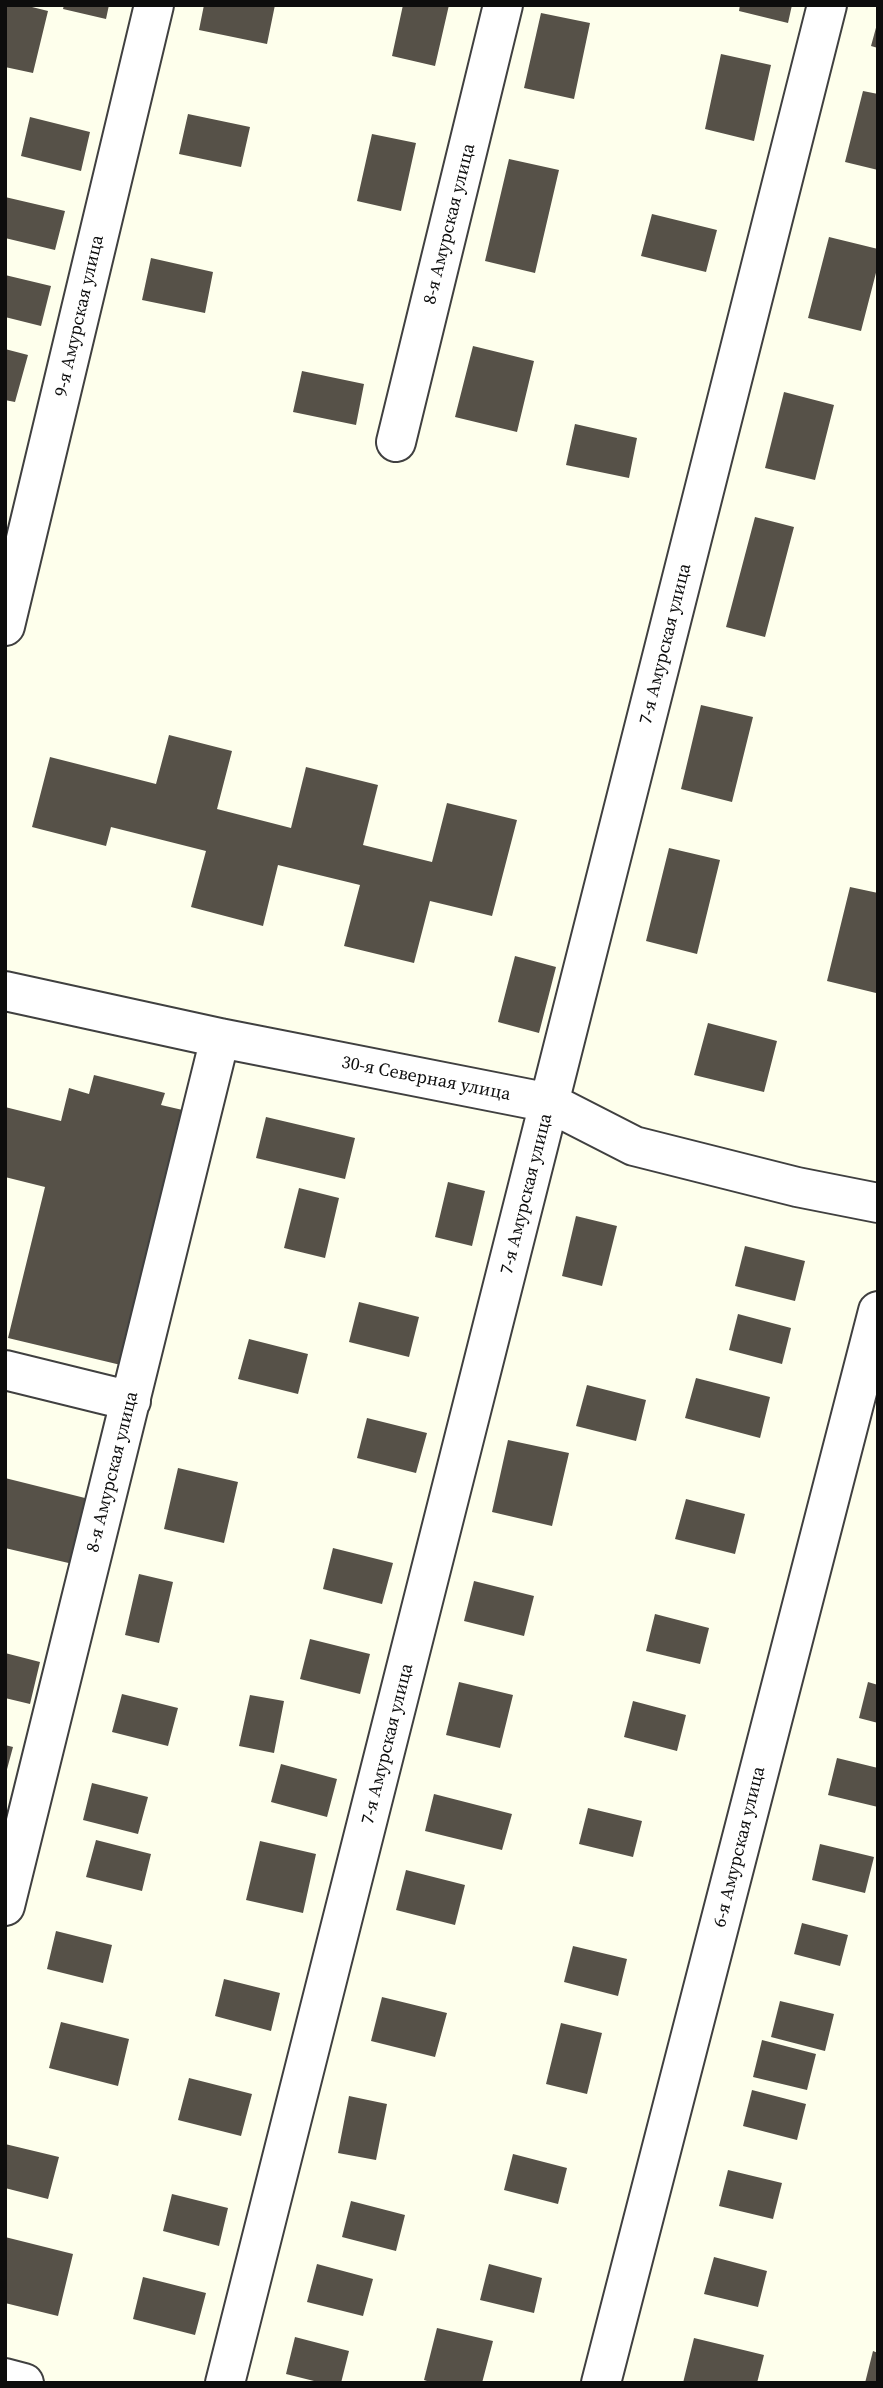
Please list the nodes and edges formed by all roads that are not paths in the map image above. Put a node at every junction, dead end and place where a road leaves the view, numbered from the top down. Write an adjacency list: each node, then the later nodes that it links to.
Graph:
1 (154, 5): 5 (street, 9-я Амурская улица)
2 (503, 5): 4 (street, 8-я Амурская улица)
3 (827, 5): 8 (street, 7-я Амурская улица)
4 (396, 442)
5 (5, 626)
6 (5, 991): 7 (street, 30-я Северная улица)
7 (220, 1038): 8 (street, 30-я Северная улица); 12 (street, 8-я Амурская улица)
8 (550, 1103): 9 (street, 30-я Северная улица); 16 (street, 7-я Амурская улица)
9 (878, 1203)
10 (878, 1311): 17 (street, 6-я Амурская улица)
11 (5, 1370): 12 (street)
12 (131, 1401): 13 (street, 8-я Амурская улица)
13 (5, 1906)
14 (5, 2378): 15 (street)
15 (24, 2383)
16 (225, 2383)
17 (601, 2383)

